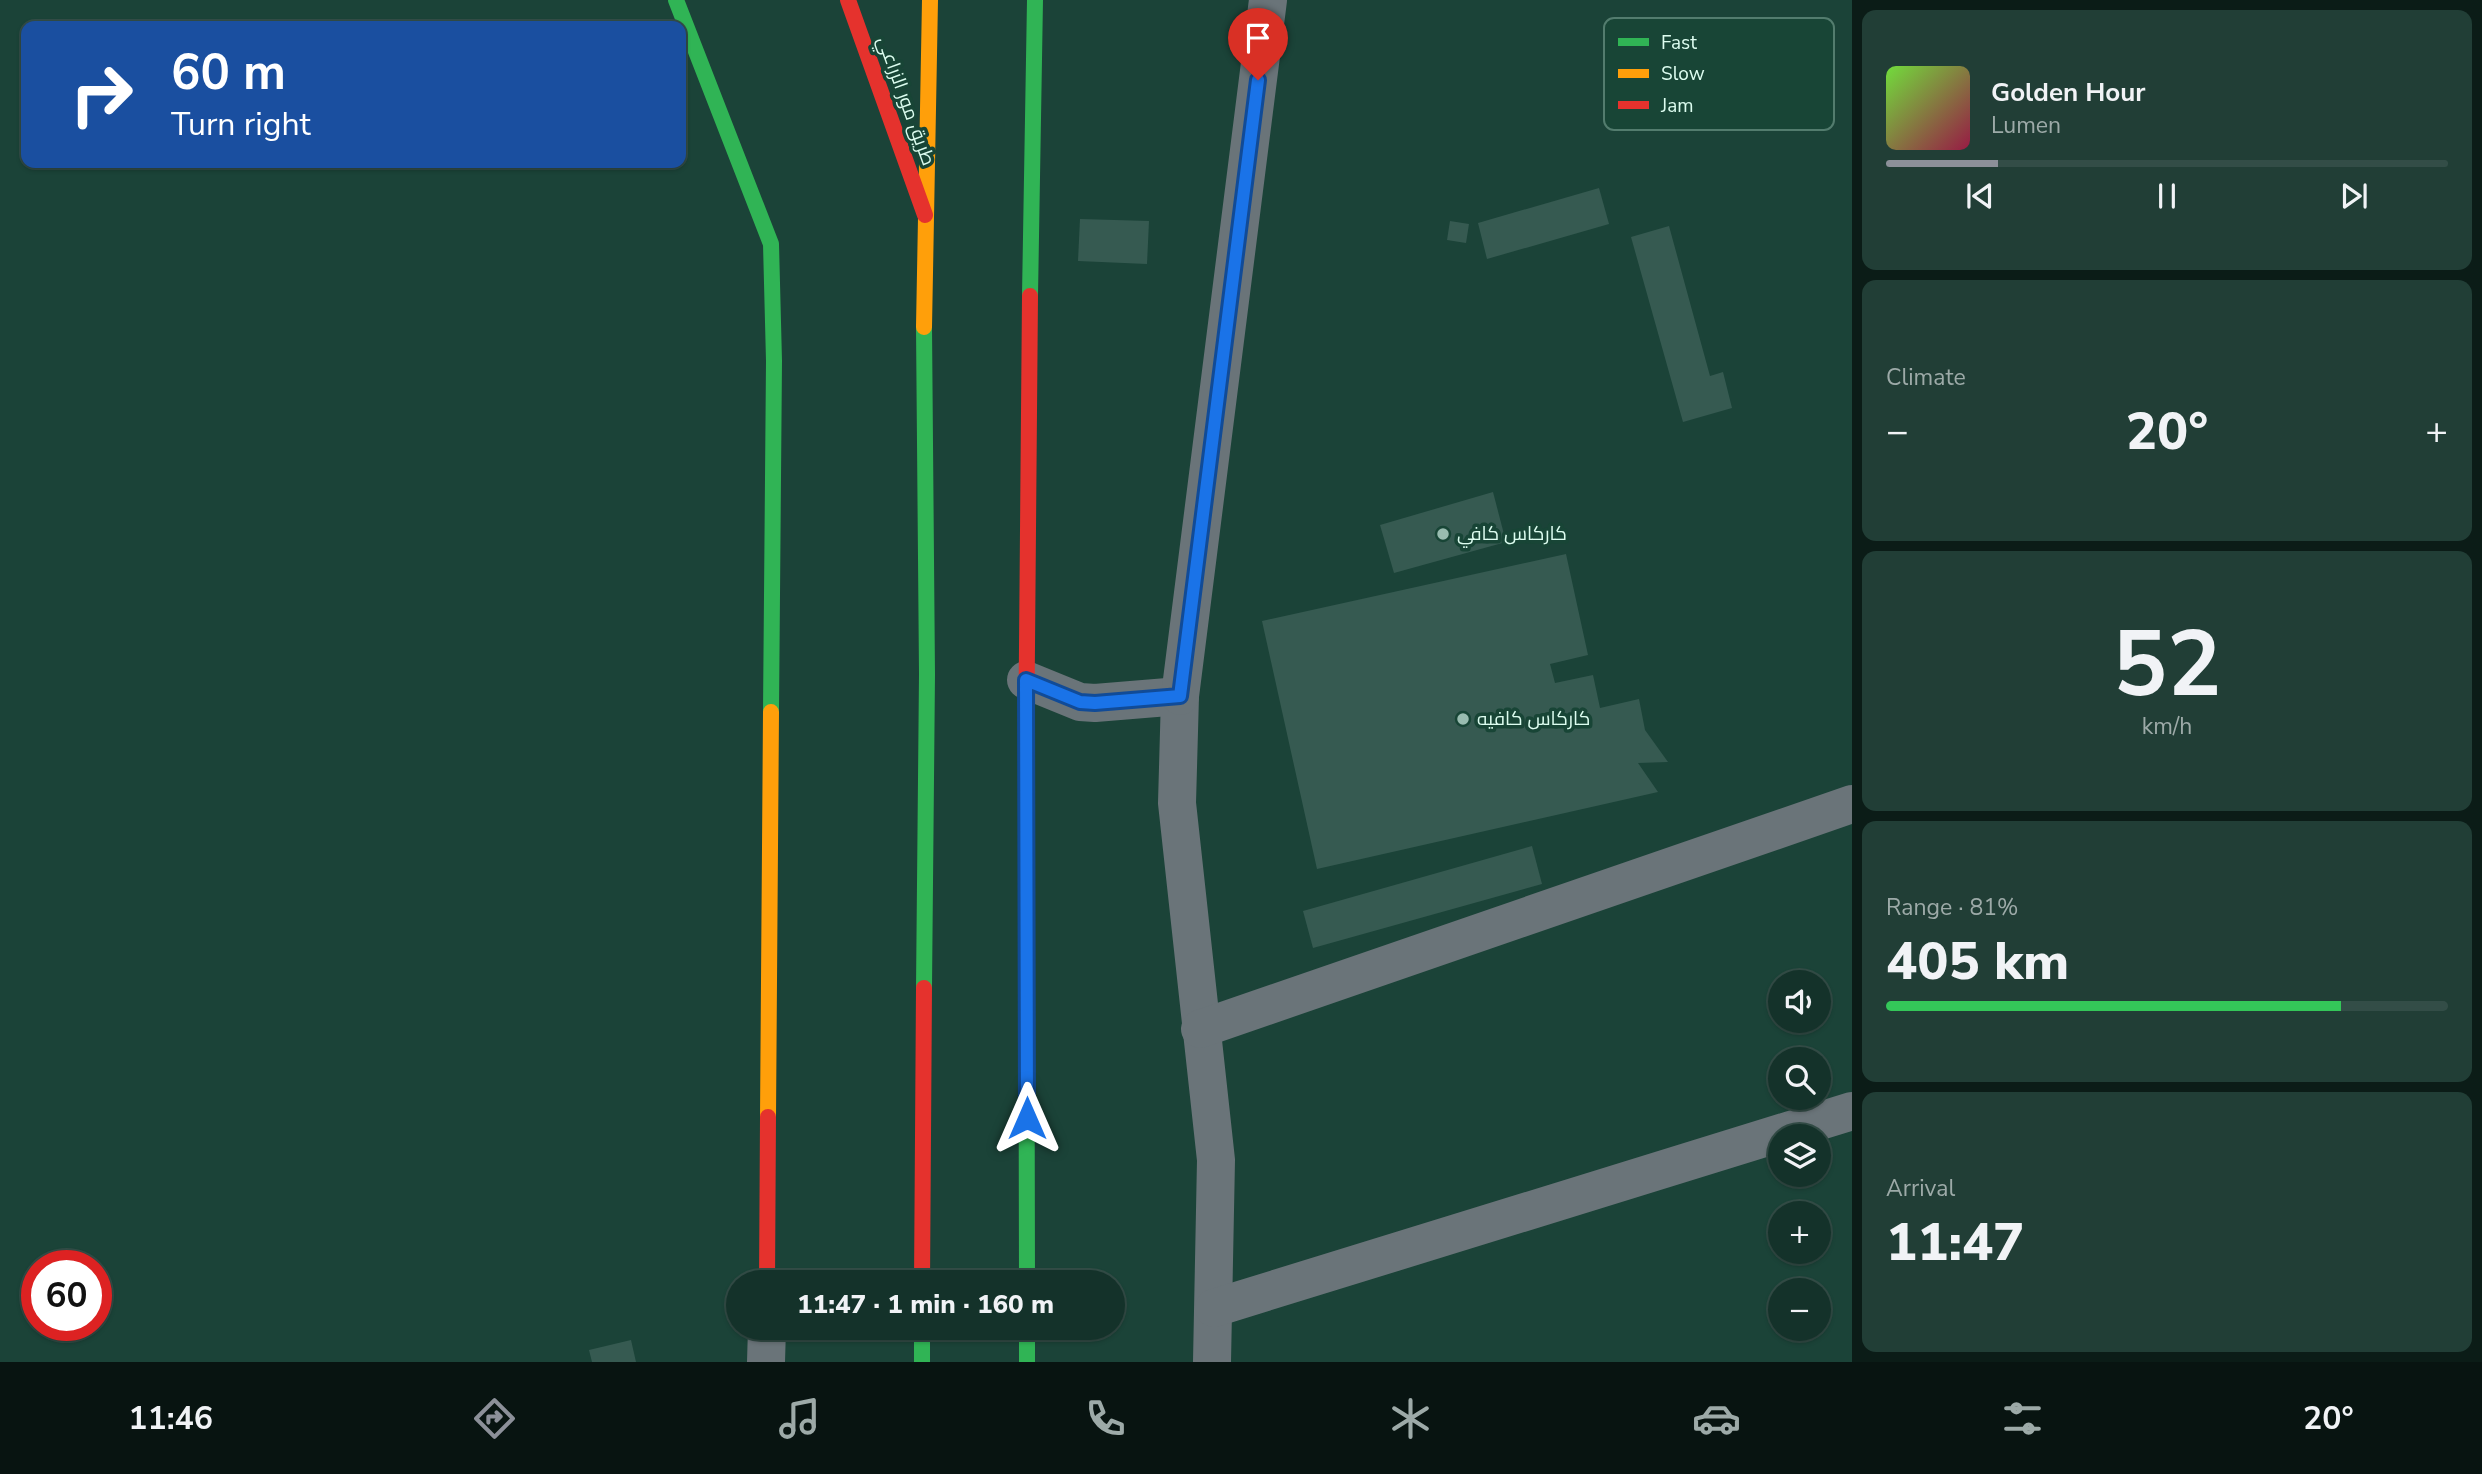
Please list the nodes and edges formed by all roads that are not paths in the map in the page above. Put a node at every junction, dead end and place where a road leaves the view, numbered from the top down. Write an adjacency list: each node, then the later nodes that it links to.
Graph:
1 (676, 0): 6 (main road)
2 (848, 0): 8 (main road, طريق مور الزراعي)
3 (930, 0): 8 (main road)
4 (1035, 0): 9 (main road)
5 (1268, 0): 10 (street)
6 (684, 21)
7 (686, 26): 14 (main road)
8 (926, 216): 15 (main road)
9 (1026, 680): 10 (street); 16 (main road)
10 (1180, 696): 12 (street)
11 (1852, 804): 12 (street)
12 (1200, 1029): 17 (street)
13 (1852, 1111): 17 (street)
14 (767, 1270)
15 (922, 1270)
16 (1027, 1270)
17 (1214, 1308): 24 (street)
18 (767, 1340): 21 (street)
19 (922, 1340): 22 (main road)
20 (1027, 1340): 23 (main road)
21 (766, 1362)
22 (922, 1362)
23 (1027, 1362)
24 (1212, 1362)

